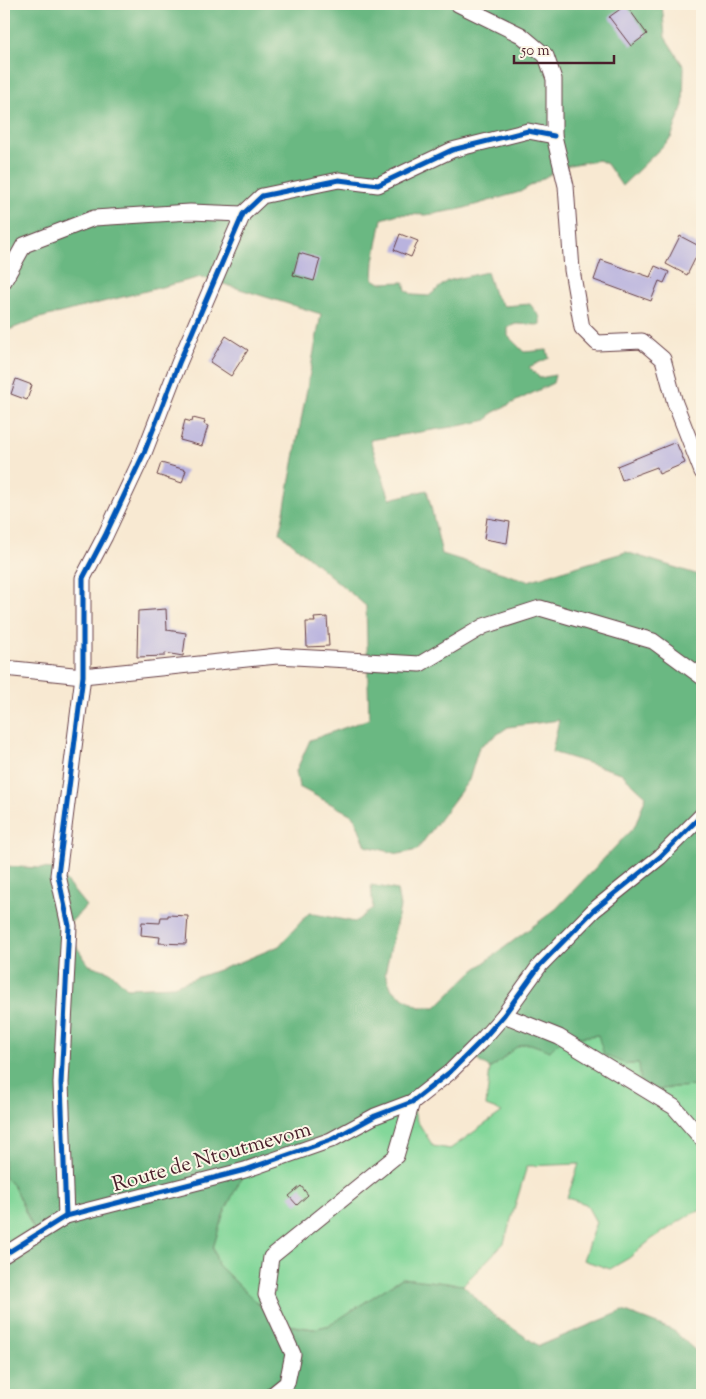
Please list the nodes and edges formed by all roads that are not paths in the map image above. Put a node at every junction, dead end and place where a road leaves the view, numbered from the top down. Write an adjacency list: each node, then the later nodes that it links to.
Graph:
1 (458, 4): 2 (street)
2 (554, 136): 3 (street); 5 (street)
3 (243, 214): 4 (street); 7 (street)
4 (4, 281)
5 (702, 472)
6 (4, 668): 7 (street)
7 (83, 676): 8 (street); 13 (street)
8 (702, 677)
9 (702, 815): 10 (street, Route de Ntoutmevom)
10 (504, 1015): 11 (street, Route de Ntoutmevom); 12 (street)
11 (412, 1102): 13 (street, Route de Ntoutmevom); 15 (street)
12 (702, 1139)
13 (66, 1216): 14 (street, Route de Ntoutmevom)
14 (4, 1255)
15 (272, 1395)

